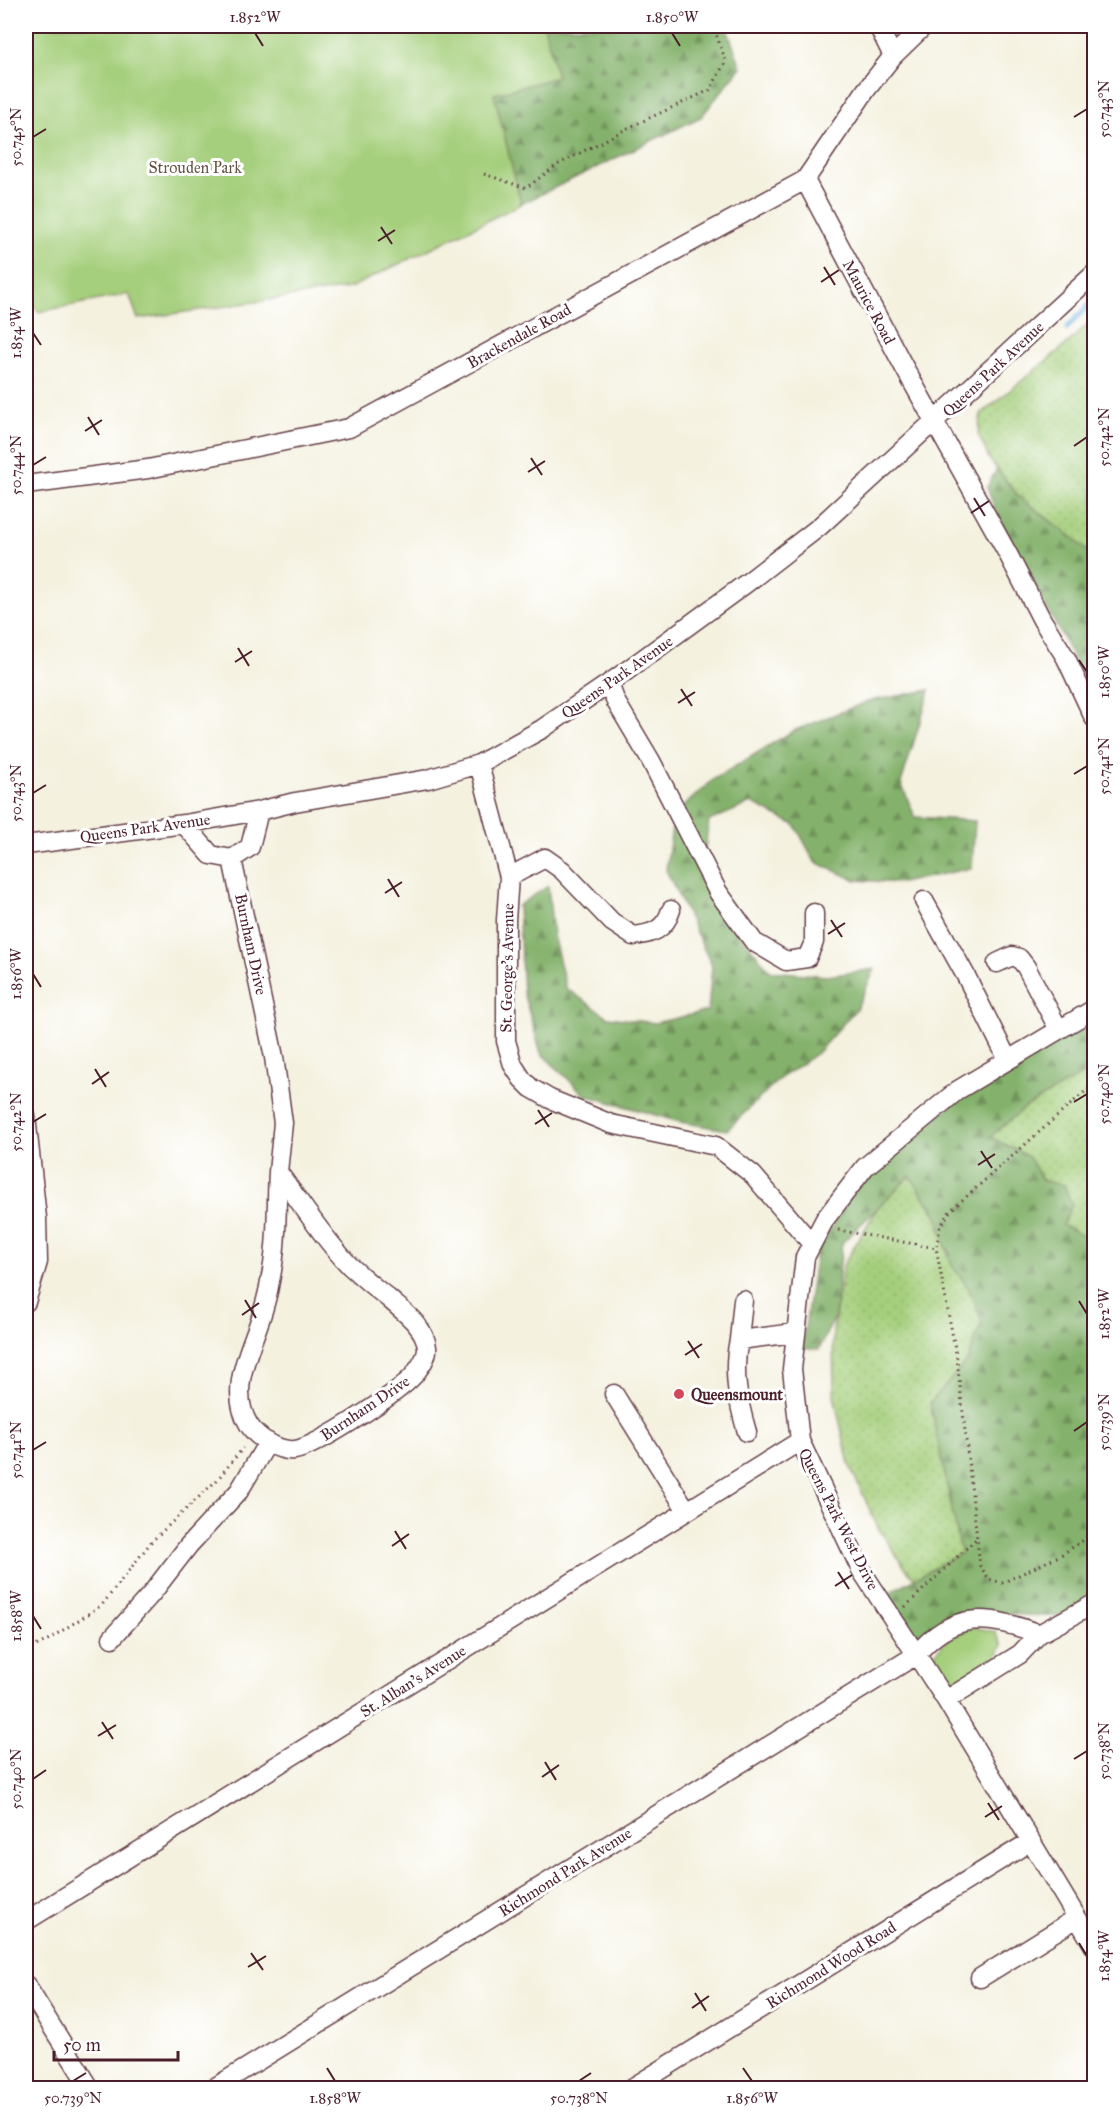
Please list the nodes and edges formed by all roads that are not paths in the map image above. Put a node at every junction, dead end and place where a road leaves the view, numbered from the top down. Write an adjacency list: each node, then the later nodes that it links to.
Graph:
1 (878, 26): 3 (street)
2 (924, 26): 3 (street, Brackendale Road)
3 (894, 56): 4 (street, Brackendale Road)
4 (805, 180): 6 (street, Maurice Road); 7 (street, Brackendale Road)
5 (1095, 274): 6 (street, Queens Park Avenue)
6 (934, 423): 8 (street, Queens Park Avenue); 9 (street)
7 (26, 485)
8 (609, 684): 10 (street, Queens Park Avenue); 18 (street)
9 (1095, 718)
10 (479, 764): 11 (street, Queens Park Avenue); 15 (street, St. George's Avenue)
11 (259, 811): 12 (street, Queens Park Avenue); 14 (street)
12 (184, 824): 13 (street, Queens Park Avenue); 14 (street)
13 (26, 845)
14 (232, 859): 25 (street, Burnham Drive)
15 (510, 877): 17 (street); 26 (street, St. George's Avenue)
16 (924, 901): 22 (street)
17 (671, 910)
18 (814, 913)
19 (998, 963): 21 (street)
20 (1095, 1009): 21 (street, Queens Park West Drive)
21 (1059, 1030): 22 (street, Queens Park West Drive)
22 (1008, 1060): 26 (street, Queens Park West Drive)
23 (26, 1116): 24 (street)
24 (28, 1153): 28 (street)
25 (278, 1172): 33 (street, Burnham Drive); 33 (street, Burnham Drive)
26 (812, 1244): 29 (street, Queens Park West Drive)
27 (743, 1300): 30 (street)
28 (26, 1302)
29 (795, 1334): 30 (street); 34 (street, Queens Park West Drive)
30 (739, 1340): 32 (street)
31 (614, 1394): 35 (street)
32 (747, 1432)
33 (261, 1437): 38 (street)
34 (800, 1441): 35 (street, St. Alban's Avenue); 39 (street, Queens Park West Drive)
35 (687, 1511): 43 (street, St. Alban's Avenue)
36 (1095, 1604): 37 (street)
37 (1039, 1634): 39 (street); 40 (street)
38 (112, 1638)
39 (916, 1655): 40 (street, Queens Park West Drive); 48 (street, Richmond Park Avenue)
40 (946, 1700): 41 (street, Queens Park West Drive)
41 (1031, 1841): 42 (street, Queens Park West Drive); 49 (street, Richmond Wood Road)
42 (1077, 1918): 44 (street, Queens Park West Drive); 45 (street)
43 (26, 1921)
44 (1095, 1946)
45 (980, 1978)
46 (26, 1985): 47 (street)
47 (90, 2088)
48 (214, 2088)
49 (632, 2088)

